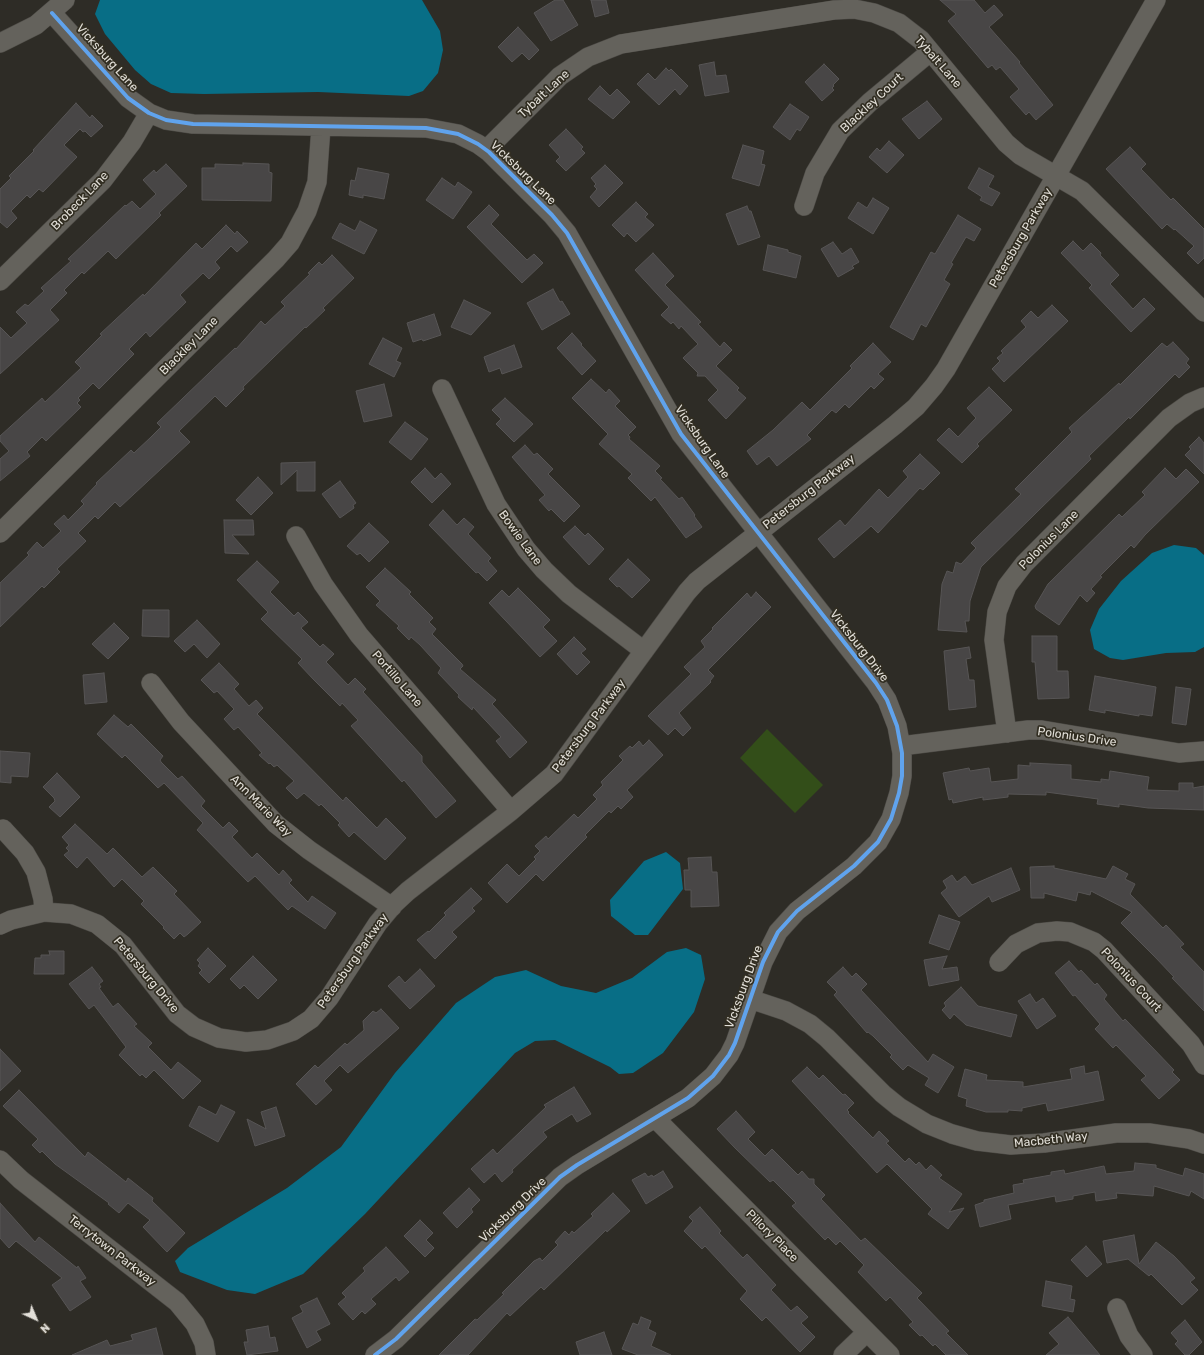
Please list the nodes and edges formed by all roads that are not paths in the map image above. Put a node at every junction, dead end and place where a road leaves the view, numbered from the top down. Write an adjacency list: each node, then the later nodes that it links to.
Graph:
1 (1156, 0): 8 (street, Petersburg Parkway)
2 (59, 6): 3 (street); 5 (street, Vicksburg Lane)
3 (0, 43)
4 (930, 52): 7 (street, Tybalt Lane); 8 (street, Tybalt Lane); 9 (street, Blackley Court)
5 (149, 113): 6 (street, Vicksburg Lane); 10 (street, Brobeck Lane)
6 (321, 127): 7 (street, Vicksburg Lane); 14 (street, Blackley Lane)
7 (486, 150): 15 (street, Vicksburg Lane)
8 (1056, 176): 11 (street, Tybalt Lane); 15 (street, Petersburg Parkway)
9 (804, 206)
10 (0, 281)
11 (1204, 312)
12 (442, 389): 17 (street, Bowie Lane)
13 (1204, 397): 19 (street, Polonius Lane)
14 (0, 533)
15 (758, 533): 17 (street, Petersburg Parkway); 20 (street, Vicksburg Drive)
16 (296, 536): 22 (street, Portillo Lane)
17 (644, 651): 22 (street, Petersburg Parkway)
18 (151, 683): 24 (street, Ann Marie Way)
19 (1007, 733): 20 (street, Polonius Drive); 21 (street, Polonius Drive)
20 (902, 746): 28 (street, Vicksburg Drive)
21 (1204, 752)
22 (511, 811): 24 (street, Petersburg Parkway)
23 (3, 829): 25 (street)
24 (392, 907): 29 (street, Petersburg Parkway)
25 (44, 912): 26 (street); 29 (street, Petersburg Drive)
26 (0, 925)
27 (999, 962): 30 (street, Polonius Court)
28 (750, 999): 31 (street, Vicksburg Drive); 32 (street, Macbeth Way)
29 (246, 1042)
30 (1204, 1065)
31 (655, 1118): 35 (street, Pillory Place); 37 (street, Vicksburg Drive)
32 (1203, 1142)
33 (0, 1160): 36 (street, Terrytown Parkway)
34 (1117, 1308): 40 (street)
35 (867, 1332): 38 (street); 39 (street, Pillory Place)
36 (206, 1355)
37 (375, 1355)
38 (843, 1355)
39 (890, 1355)
40 (1143, 1355)

